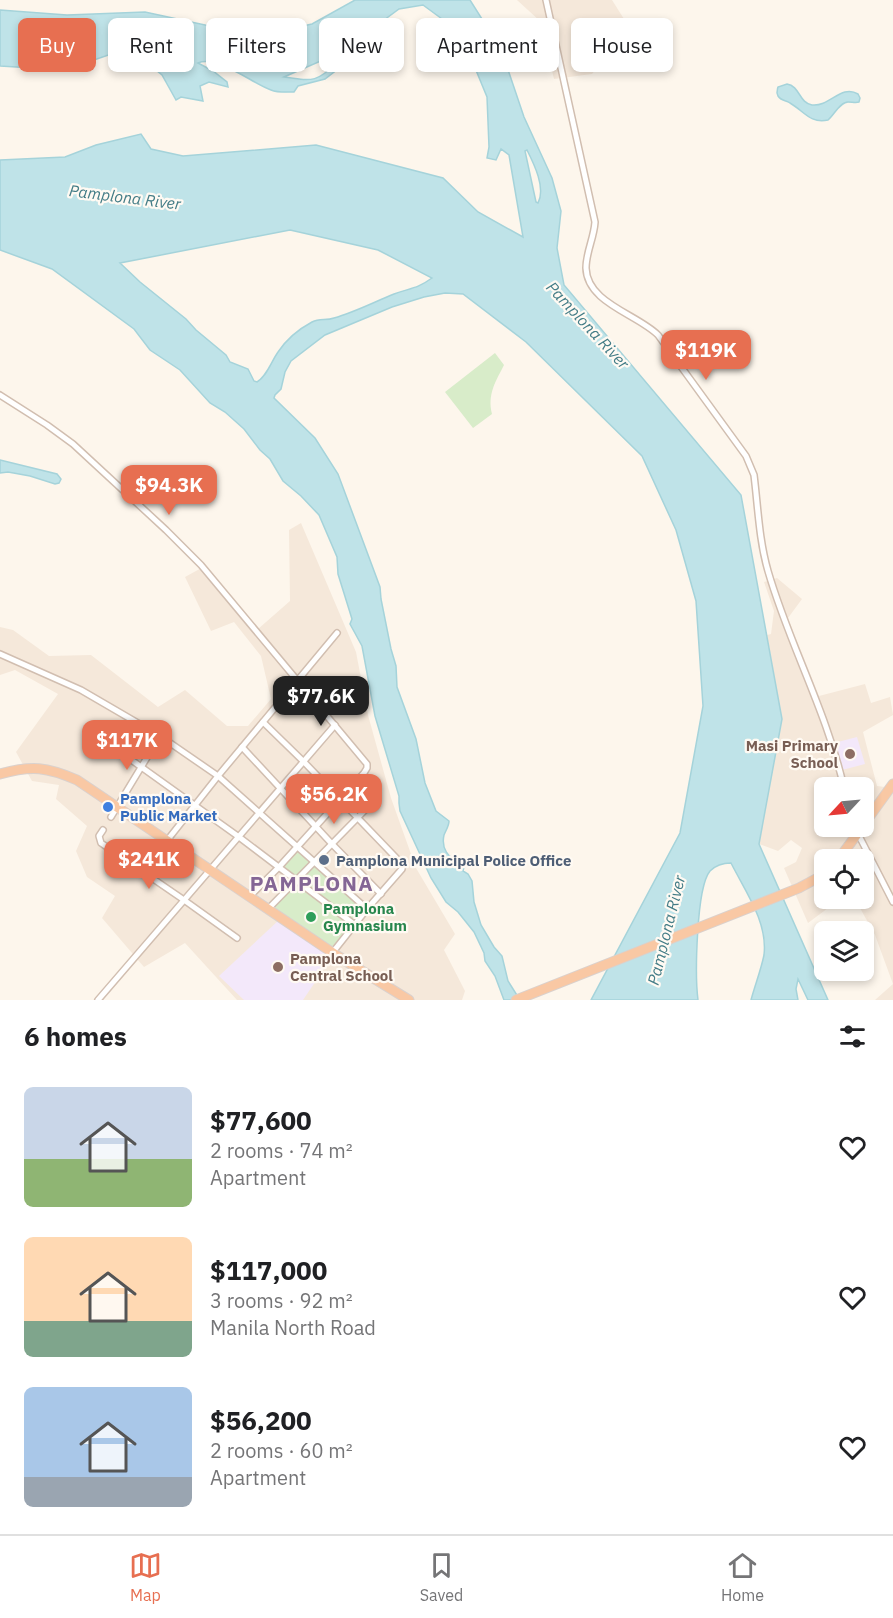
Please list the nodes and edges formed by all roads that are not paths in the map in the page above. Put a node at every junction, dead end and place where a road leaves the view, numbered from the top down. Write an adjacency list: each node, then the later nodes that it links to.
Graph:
1 (546, 0): 15 (street)
2 (0, 395): 5 (street)
3 (336, 633): 5 (street)
4 (0, 654): 9 (street)
5 (298, 681): 6 (street); 7 (street)
6 (262, 722): 10 (street); 11 (street)
7 (335, 725): 11 (street); 18 (street)
8 (91, 732): 12 (street)
9 (160, 736): 12 (street); 14 (street)
10 (242, 747): 14 (street); 17 (street)
11 (304, 762): 17 (street); 18 (street)
12 (142, 768): 20 (street); 21 (street)
13 (0, 774): 21 (highway)
14 (218, 776): 20 (street); 23 (street)
15 (841, 777)
16 (893, 784): 22 (highway)
17 (281, 788): 23 (street); 26 (street)
18 (339, 799): 25 (street); 26 (street)
19 (370, 804): 25 (street)
20 (195, 806): 28 (street); 30 (street)
21 (118, 807): 24 (street); 30 (highway)
22 (874, 809)
23 (260, 812): 28 (street); 32 (street)
24 (111, 817)
25 (357, 818): 31 (street); 39 (street)
26 (316, 826): 31 (street); 32 (street)
27 (103, 830): 36 (street)
28 (239, 837): 34 (street); 35 (street)
29 (863, 837): 42 (street)
30 (166, 841): 35 (highway); 36 (street)
31 (332, 844): 33 (street); 39 (street)
32 (297, 846): 33 (street); 34 (street)
33 (315, 862): 38 (street); 44 (street)
34 (279, 867): 38 (street); 40 (street)
35 (210, 870): 40 (highway); 41 (street)
36 (143, 871): 41 (street)
37 (814, 879): 50 (highway)
38 (297, 880): 43 (street); 45 (street)
39 (381, 894): 44 (street)
40 (250, 896): 43 (highway)
41 (184, 900): 46 (street); 48 (street)
42 (893, 903)
43 (269, 908): 47 (highway)
44 (367, 909): 45 (street)
45 (356, 925): 47 (street)
46 (237, 938)
47 (333, 952): 49 (highway)
48 (98, 1000)
49 (409, 1000)
50 (516, 1000)

